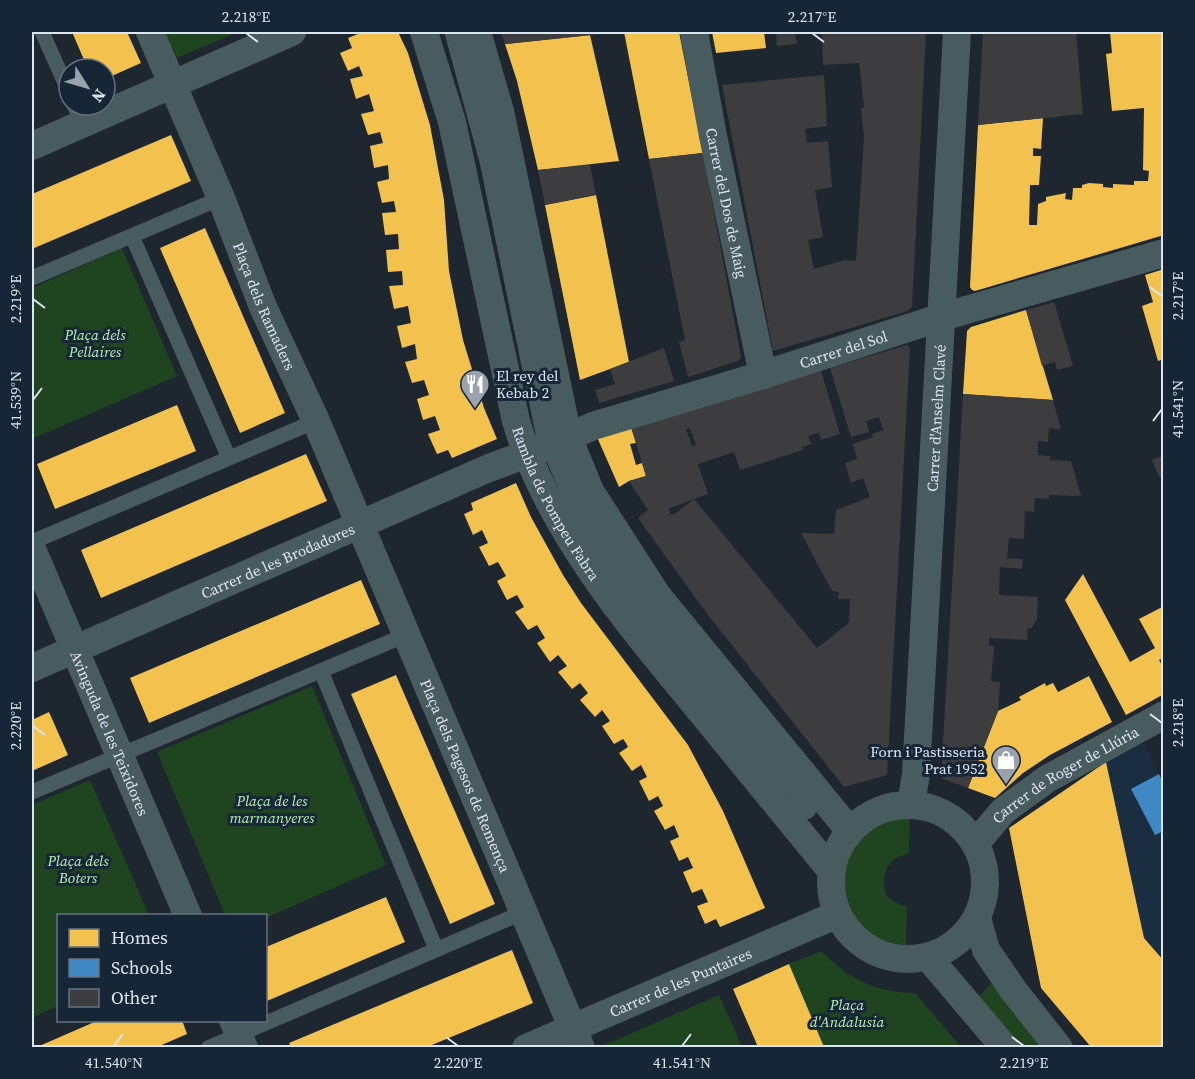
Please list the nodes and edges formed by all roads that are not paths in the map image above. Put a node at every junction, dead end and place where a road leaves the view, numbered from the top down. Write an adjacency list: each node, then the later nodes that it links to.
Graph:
1 (42, 32): 9 (lane)
2 (150, 32): 10 (street, Plaça dels Ramaders)
3 (292, 32): 10 (street)
4 (424, 32): 21 (street, Rambla de Pompeu Fabra)
5 (455, 32): 21 (street, Rambla de Pompeu Fabra)
6 (477, 32): 21 (street, Rambla de Pompeu Fabra)
7 (694, 32): 19 (street, Carrer del Dos de Maig)
8 (957, 32): 18 (street, Carrer d'Anselm Clavé)
9 (57, 65)
10 (173, 84): 11 (street); 14 (street, Plaça dels Ramaders)
11 (117, 102)
12 (75, 117): 13 (street)
13 (32, 146)
14 (221, 198): 15 (lane); 20 (street, Plaça dels Ramaders)
15 (132, 236): 17 (lane); 22 (lane)
16 (1164, 253): 18 (street, Carrer del Sol)
17 (32, 278)
18 (942, 317): 19 (street, Carrer del Sol); 33 (street, Carrer d'Anselm Clavé)
19 (763, 375): 21 (street, Carrer del Sol)
20 (316, 421): 22 (lane); 23 (street, Plaça dels Ramaders)
21 (548, 446): 23 (street, Carrer de les Brodadores); 34 (street, Rambla de Pompeu Fabra); 35 (street, Rambla de Pompeu Fabra); 37 (street, Rambla de Pompeu Fabra)
22 (229, 458): 24 (lane)
23 (360, 525): 26 (street, Plaça dels Pagesos de Remença); 27 (street, Carrer de les Brodadores)
24 (32, 542)
25 (32, 549): 27 (street, Avinguda de les Teixidores)
26 (406, 635): 29 (lane); 38 (street, Plaça dels Pagesos de Remença)
27 (75, 650): 28 (street, Carrer de les Brodadores); 31 (street, Avinguda de les Teixidores)
28 (32, 668)
29 (321, 671): 31 (lane); 42 (lane)
30 (1164, 715): 36 (street, Carrer de Roger de Llúria)
31 (119, 755): 32 (lane); 39 (street, Avinguda de les Teixidores)
32 (32, 792)
33 (911, 804): 35 (street); 36 (street)
34 (806, 809)
35 (849, 830): 37 (street)
36 (976, 843): 41 (street)
37 (829, 868): 40 (street)
38 (524, 912): 42 (lane); 45 (street, Plaça dels Pagesos de Remença)
39 (188, 914)
40 (836, 915): 43 (street); 45 (street, Carrer de les Puntaires)
41 (977, 918): 43 (street); 49 (street)
42 (436, 950): 44 (lane)
43 (928, 957): 48 (street)
44 (239, 1034): 46 (lane)
45 (577, 1037): 47 (street, Carrer de les Puntaires)
46 (208, 1047)
47 (526, 1047)
48 (1005, 1047)
49 (1059, 1047)

